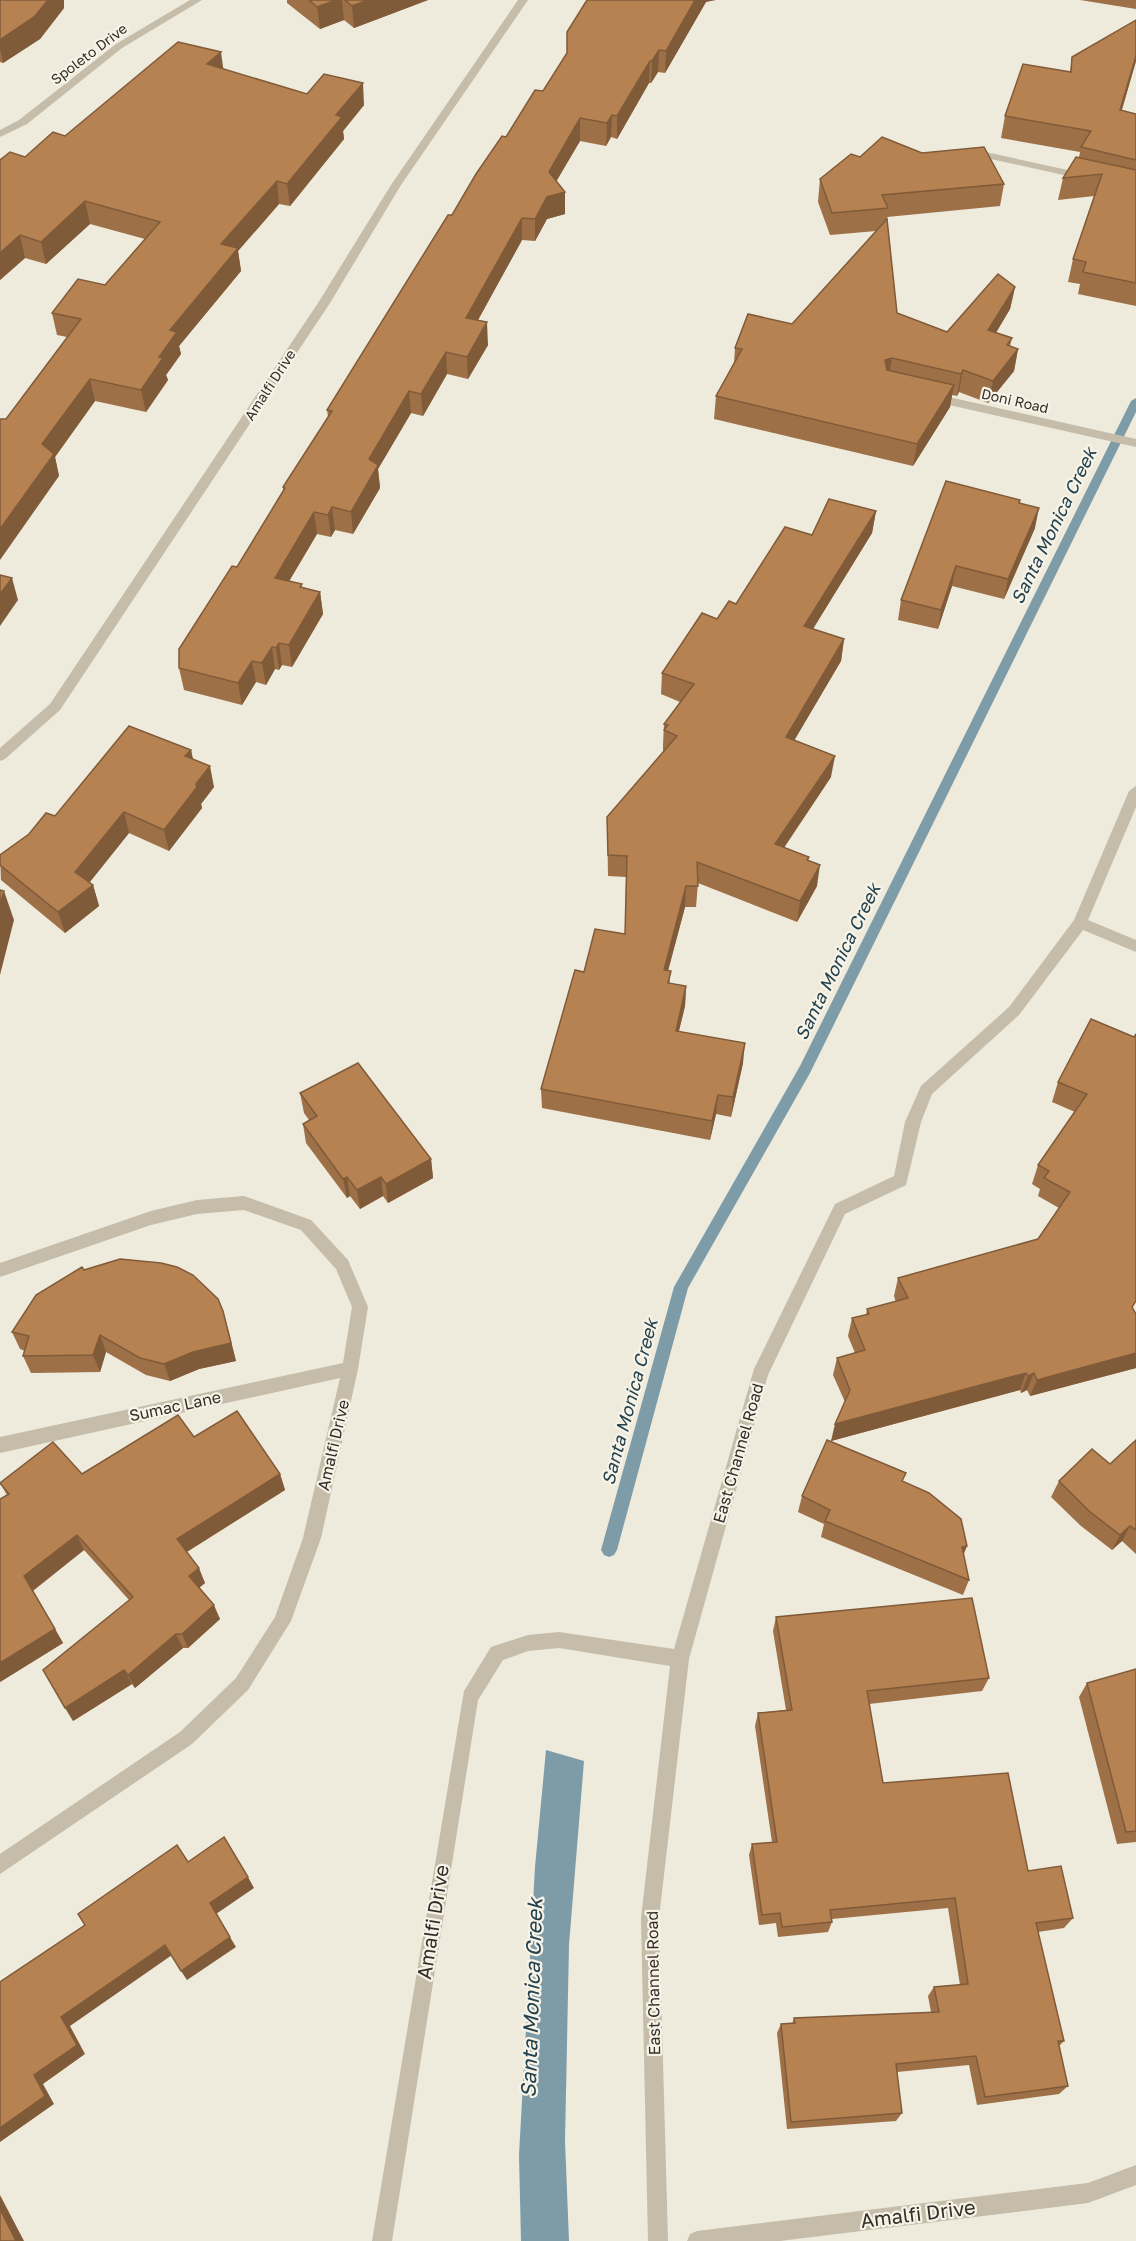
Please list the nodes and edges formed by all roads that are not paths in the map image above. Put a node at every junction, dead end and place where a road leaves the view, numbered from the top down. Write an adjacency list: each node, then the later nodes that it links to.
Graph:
1 (197, 0): 3 (street, Spoleto Drive)
2 (523, 0): 8 (street, Amalfi Drive)
3 (0, 135)
4 (972, 152): 5 (street)
5 (1101, 180)
6 (922, 395): 7 (street, Doni Road)
7 (1136, 442)
8 (0, 756)
9 (1136, 791): 10 (street, East Channel Road)
10 (1080, 923): 11 (street); 15 (street, East Channel Road)
11 (1136, 946)
12 (0, 1270): 13 (street, Amalfi Drive)
13 (350, 1369): 14 (street, Sumac Lane); 16 (street, Amalfi Drive)
14 (0, 1445)
15 (680, 1659): 18 (street, Amalfi Drive); 19 (street, East Channel Road)
16 (0, 1865)
17 (1136, 2175): 20 (street, Amalfi Drive)
18 (382, 2241)
19 (658, 2241)
20 (697, 2241)

